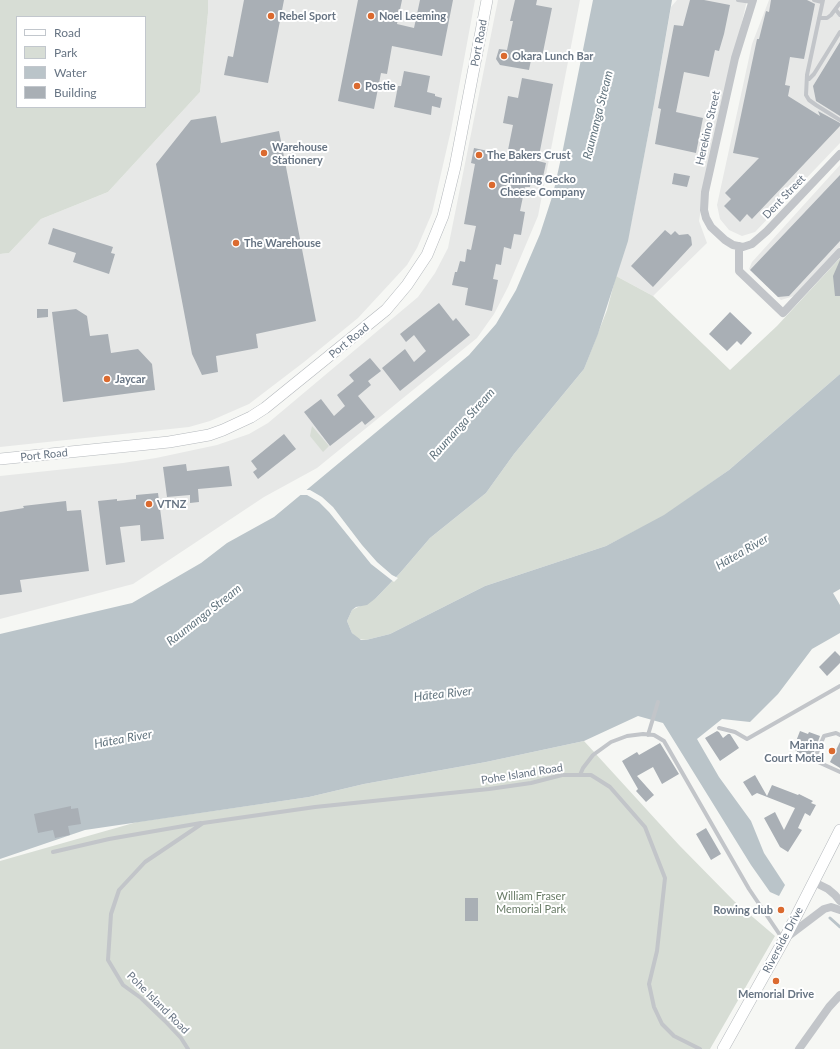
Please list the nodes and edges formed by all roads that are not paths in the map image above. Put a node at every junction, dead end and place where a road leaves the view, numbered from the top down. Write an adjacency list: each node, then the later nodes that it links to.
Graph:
1 (487, 0): 16 (main road, Port Road)
2 (738, 0): 4 (lane)
3 (814, 0): 5 (lane)
4 (752, 1): 14 (street, Herekino Street)
5 (823, 1): 9 (lane)
6 (840, 3): 7 (lane)
7 (836, 10): 8 (lane); 9 (lane)
8 (840, 15)
9 (819, 18): 11 (lane)
10 (840, 32): 11 (lane)
11 (807, 79): 12 (lane)
12 (840, 120)
13 (840, 154): 14 (street, Dent Street)
14 (739, 246): 15 (street)
15 (840, 252)
16 (0, 460)
17 (840, 686): 19 (lane)
18 (658, 702): 20 (lane)
19 (719, 728)
20 (648, 735): 23 (lane); 30 (lane)
21 (840, 735): 22 (lane)
22 (840, 772)
23 (580, 775): 24 (lane, Pohe Island Road); 33 (lane, Pohe Island Road)
24 (203, 823): 26 (lane, Pohe Island Road); 32 (lane, Pohe Island Road)
25 (840, 830): 27 (main road, Riverside Drive)
26 (53, 852)
27 (814, 882): 28 (street); 30 (main road, Riverside Drive)
28 (840, 901)
29 (840, 910): 30 (street)
30 (784, 939): 34 (main road, Riverside Drive)
31 (840, 995): 35 (street)
32 (188, 1049)
33 (700, 1049)
34 (723, 1049)
35 (799, 1049)

